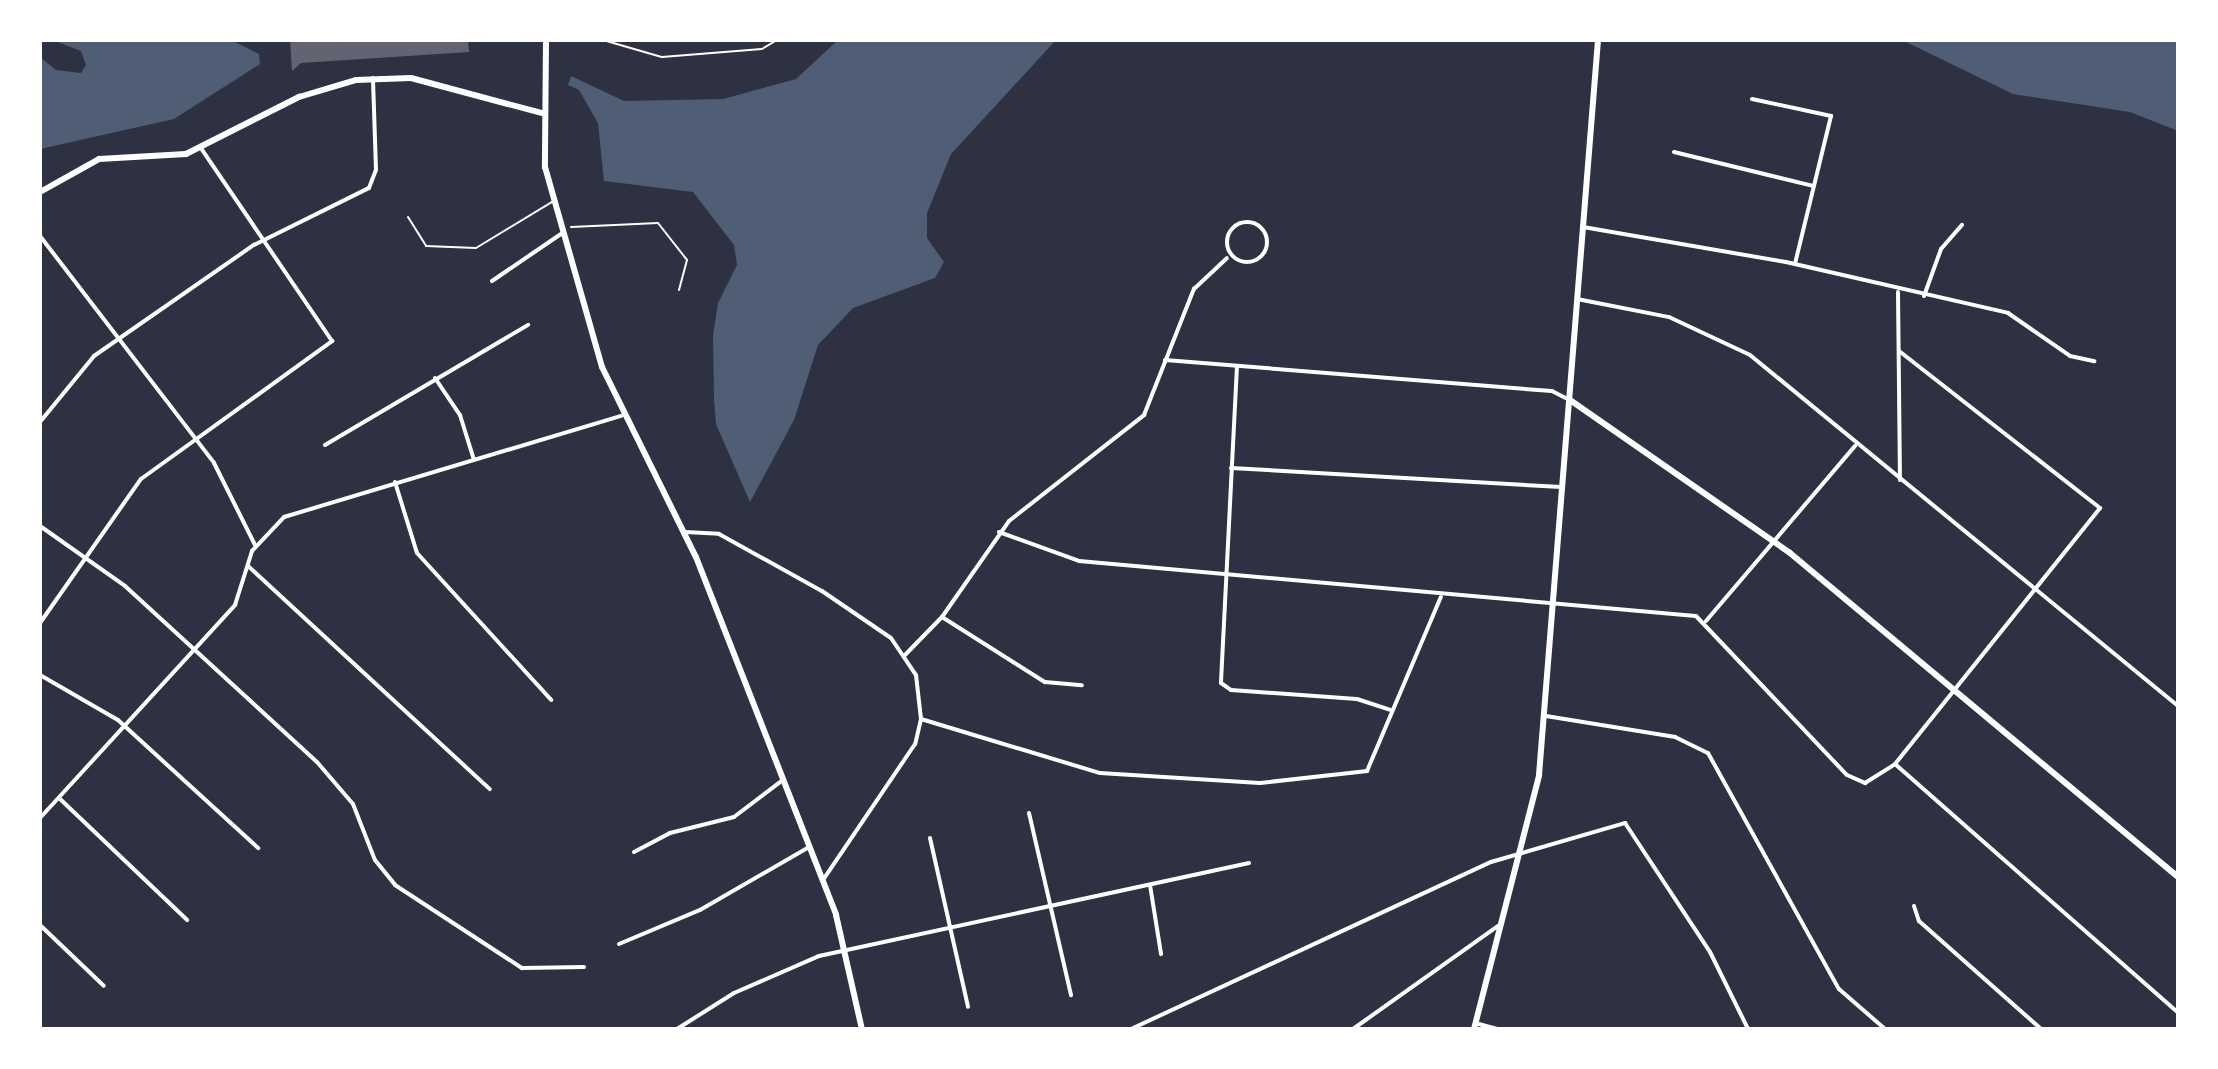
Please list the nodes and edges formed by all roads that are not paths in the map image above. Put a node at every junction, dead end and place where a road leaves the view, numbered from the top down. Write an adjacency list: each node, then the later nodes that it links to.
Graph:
1 (546, 40): 5 (main road)
2 (1598, 40): 13 (main road)
3 (373, 78): 5 (main road); 6 (main road); 16 (street)
4 (1752, 99): 8 (street)
5 (542, 113): 10 (main road)
6 (200, 147): 9 (main road); 16 (street)
7 (1674, 152): 8 (street)
8 (1813, 186): 18 (street)
9 (40, 192)
10 (553, 202): 11 (lane); 14 (main road)
11 (408, 217)
12 (1962, 225): 21 (street)
13 (1583, 227): 18 (street); 22 (main road)
14 (561, 234): 19 (street); 31 (main road)
15 (40, 236): 24 (street)
16 (264, 240): 24 (street); 33 (street)
17 (1227, 258): 17 (street); 26 (street)
18 (1795, 264): 20 (street)
19 (492, 281)
20 (1898, 292): 21 (street); 25 (street)
21 (1924, 296): 27 (street)
22 (1577, 299): 30 (main road); 35 (street)
23 (528, 325): 29 (street)
24 (118, 339): 32 (street); 33 (street)
25 (1899, 351): 38 (street); 49 (street)
26 (1165, 360): 28 (street); 43 (street)
27 (2094, 361)
28 (1237, 366): 30 (street); 37 (street)
29 (435, 378): 34 (street); 36 (street)
30 (1570, 400): 40 (main road); 44 (main road)
31 (621, 416): 36 (street); 42 (main road)
32 (40, 422)
33 (195, 438): 45 (street); 46 (street)
34 (325, 445)
35 (1855, 446): 38 (street); 44 (street)
36 (474, 460): 39 (street)
37 (1231, 468): 40 (street); 48 (street)
38 (1900, 480): 49 (street)
39 (395, 482): 45 (street); 60 (street)
40 (1563, 487): 51 (main road)
41 (40, 526): 46 (street)
42 (685, 532): 56 (street); 67 (main road)
43 (999, 532): 48 (street); 52 (street)
44 (1774, 541): 53 (street); 59 (main road)
45 (255, 545): 47 (street)
46 (85, 555): 54 (street); 55 (street)
47 (248, 566): 55 (street); 68 (street)
48 (1224, 574): 50 (street); 62 (street)
49 (2038, 589): 59 (street); 61 (street)
50 (1441, 597): 51 (street); 62 (street)
51 (1555, 605): 53 (street); 63 (main road)
52 (942, 617): 56 (street); 58 (street)
53 (1706, 621): 66 (street)
54 (40, 623)
55 (193, 651): 65 (street); 90 (street)
56 (905, 655): 64 (street)
57 (40, 675): 65 (street)
58 (1082, 685)
59 (1957, 687): 66 (street); 78 (main road)
60 (551, 700)
61 (2178, 706)
62 (1390, 710): 64 (street)
63 (1546, 716): 76 (main road); 102 (street)
64 (921, 719): 79 (street)
65 (126, 726): 69 (street); 74 (street)
66 (1895, 764): 94 (street)
67 (783, 780): 73 (main road); 75 (street)
68 (490, 789)
69 (59, 798): 71 (street); 83 (street)
70 (1029, 813): 82 (street)
71 (40, 818)
72 (930, 838): 86 (street)
73 (809, 847): 79 (main road); 87 (street)
74 (258, 848)
75 (634, 852)
76 (1518, 853): 85 (main road); 98 (street); 101 (street)
77 (1249, 863): 80 (street)
78 (2178, 877)
79 (823, 880): 88 (main road)
80 (1150, 885): 82 (street); 89 (street)
81 (1914, 906): 103 (street)
82 (1050, 907): 86 (street); 92 (street)
83 (187, 920)
84 (40, 925): 91 (street)
85 (1498, 926): 95 (main road); 99 (street)
86 (951, 929): 88 (street); 93 (street)
87 (619, 944)
88 (847, 949): 96 (street); 97 (main road)
89 (1161, 954)
90 (584, 967)
91 (104, 986)
92 (1071, 995)
93 (968, 1007)
94 (2178, 1013)
95 (1474, 1026): 100 (street)
96 (677, 1029)
97 (862, 1029)
98 (1131, 1029)
99 (1353, 1029)
100 (1498, 1029)
101 (1748, 1029)
102 (1885, 1029)
103 (2041, 1029)

